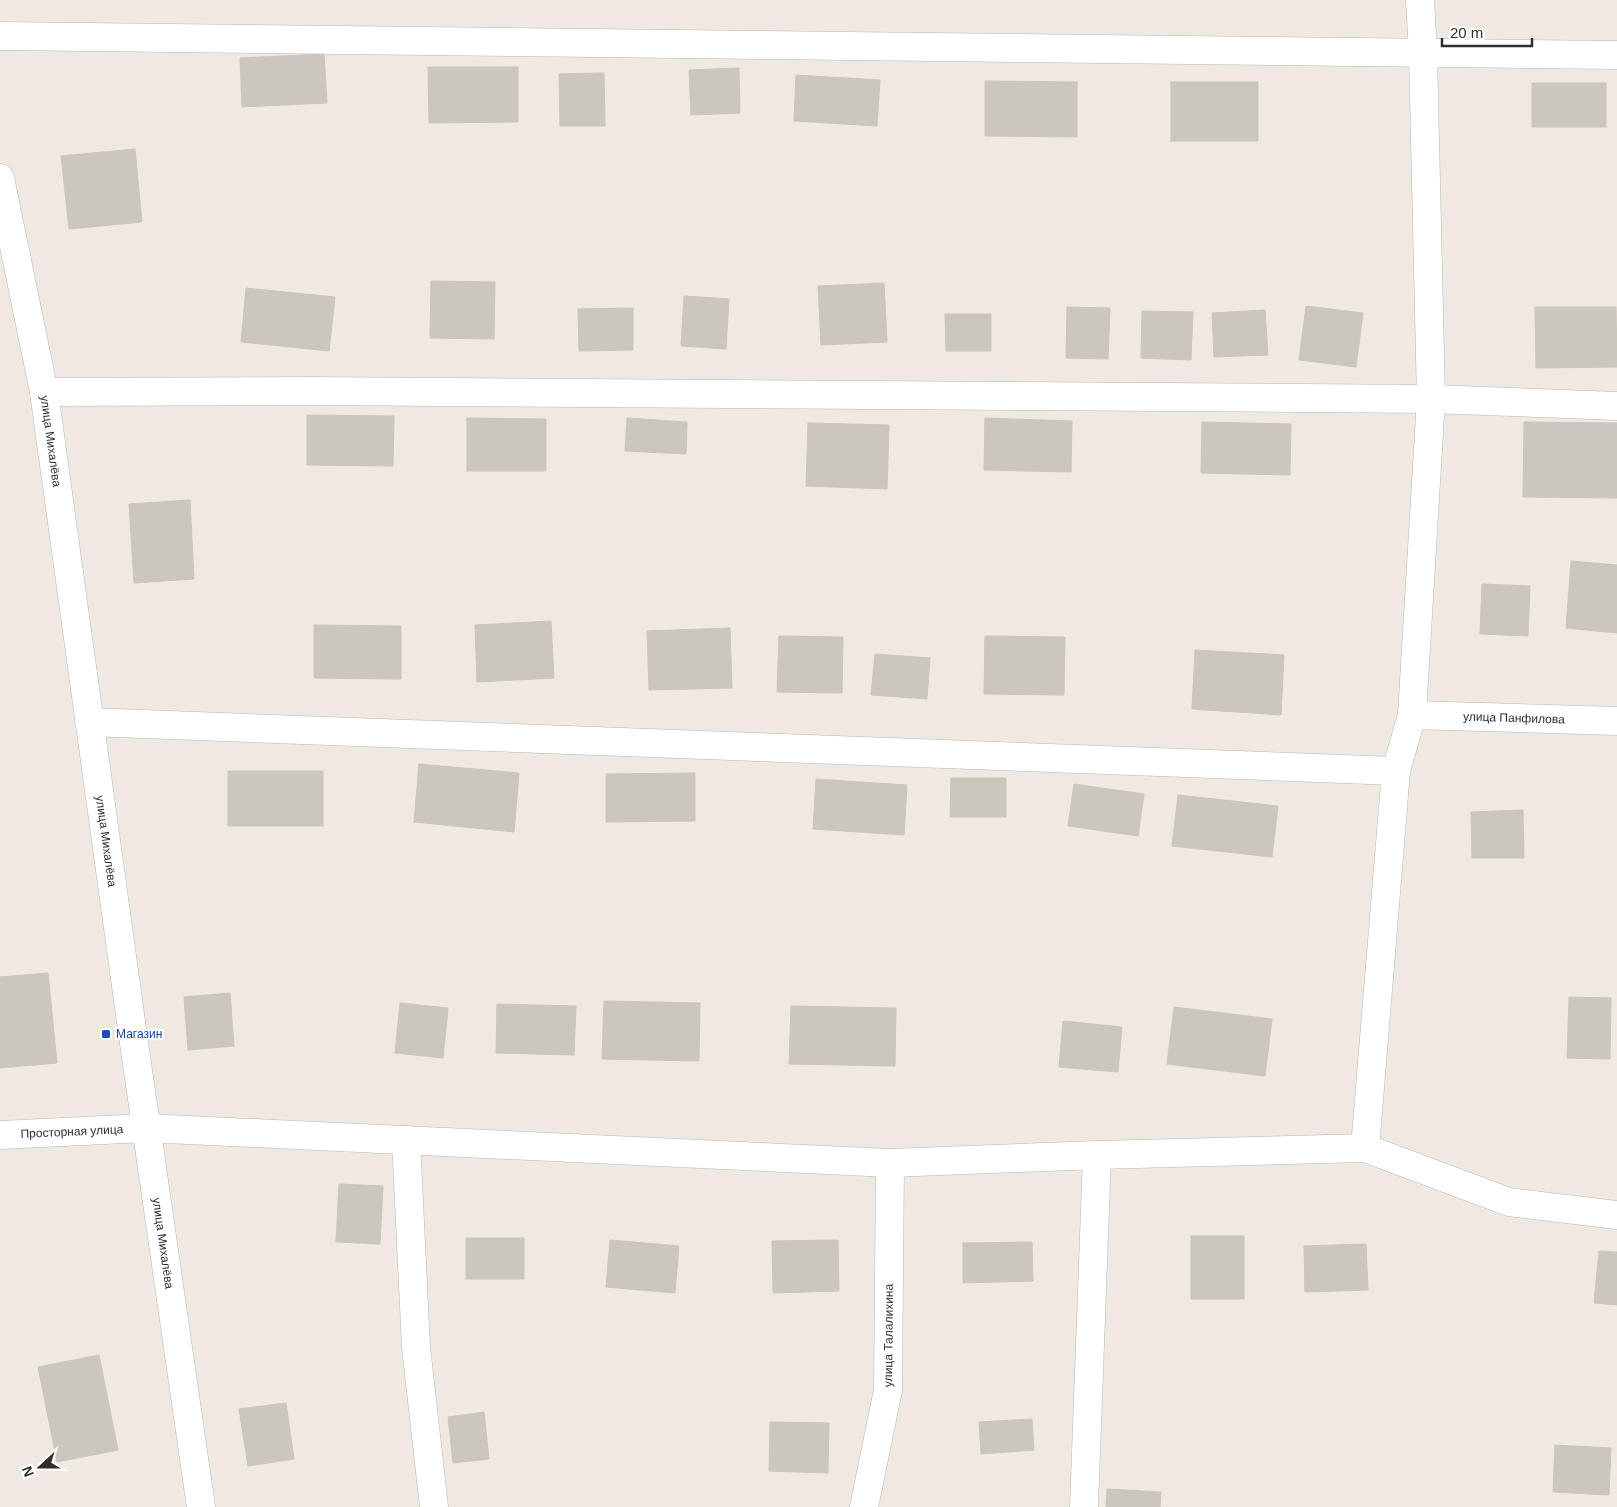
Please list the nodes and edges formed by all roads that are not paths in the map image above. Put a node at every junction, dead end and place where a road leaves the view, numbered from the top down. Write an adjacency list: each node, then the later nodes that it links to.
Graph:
1 (1420, 0): 3 (street)
2 (0, 36): 3 (street)
3 (1423, 52): 4 (street); 7 (street)
4 (1617, 55)
5 (0, 178): 6 (street, улица Михалёва)
6 (44, 392): 7 (street); 11 (street, улица Михалёва)
7 (1431, 399): 8 (street); 9 (street)
8 (1617, 406)
9 (1412, 715): 10 (street, улица Панфилова); 12 (street)
10 (1617, 721)
11 (89, 722): 12 (street); 13 (street, улица Михалёва)
12 (1396, 771): 16 (street)
13 (146, 1128): 14 (street, Просторная улица); 15 (street, Просторная улица); 20 (street, улица Михалёва)
14 (0, 1135)
15 (406, 1140): 18 (street, Просторная улица); 21 (street)
16 (1364, 1148): 17 (street, Просторная улица); 19 (street)
17 (1097, 1155): 18 (street, Просторная улица); 23 (street)
18 (890, 1162): 22 (street, улица Талалихина)
19 (1617, 1215)
20 (200, 1507)
21 (434, 1507)
22 (864, 1507)
23 (1084, 1507)

